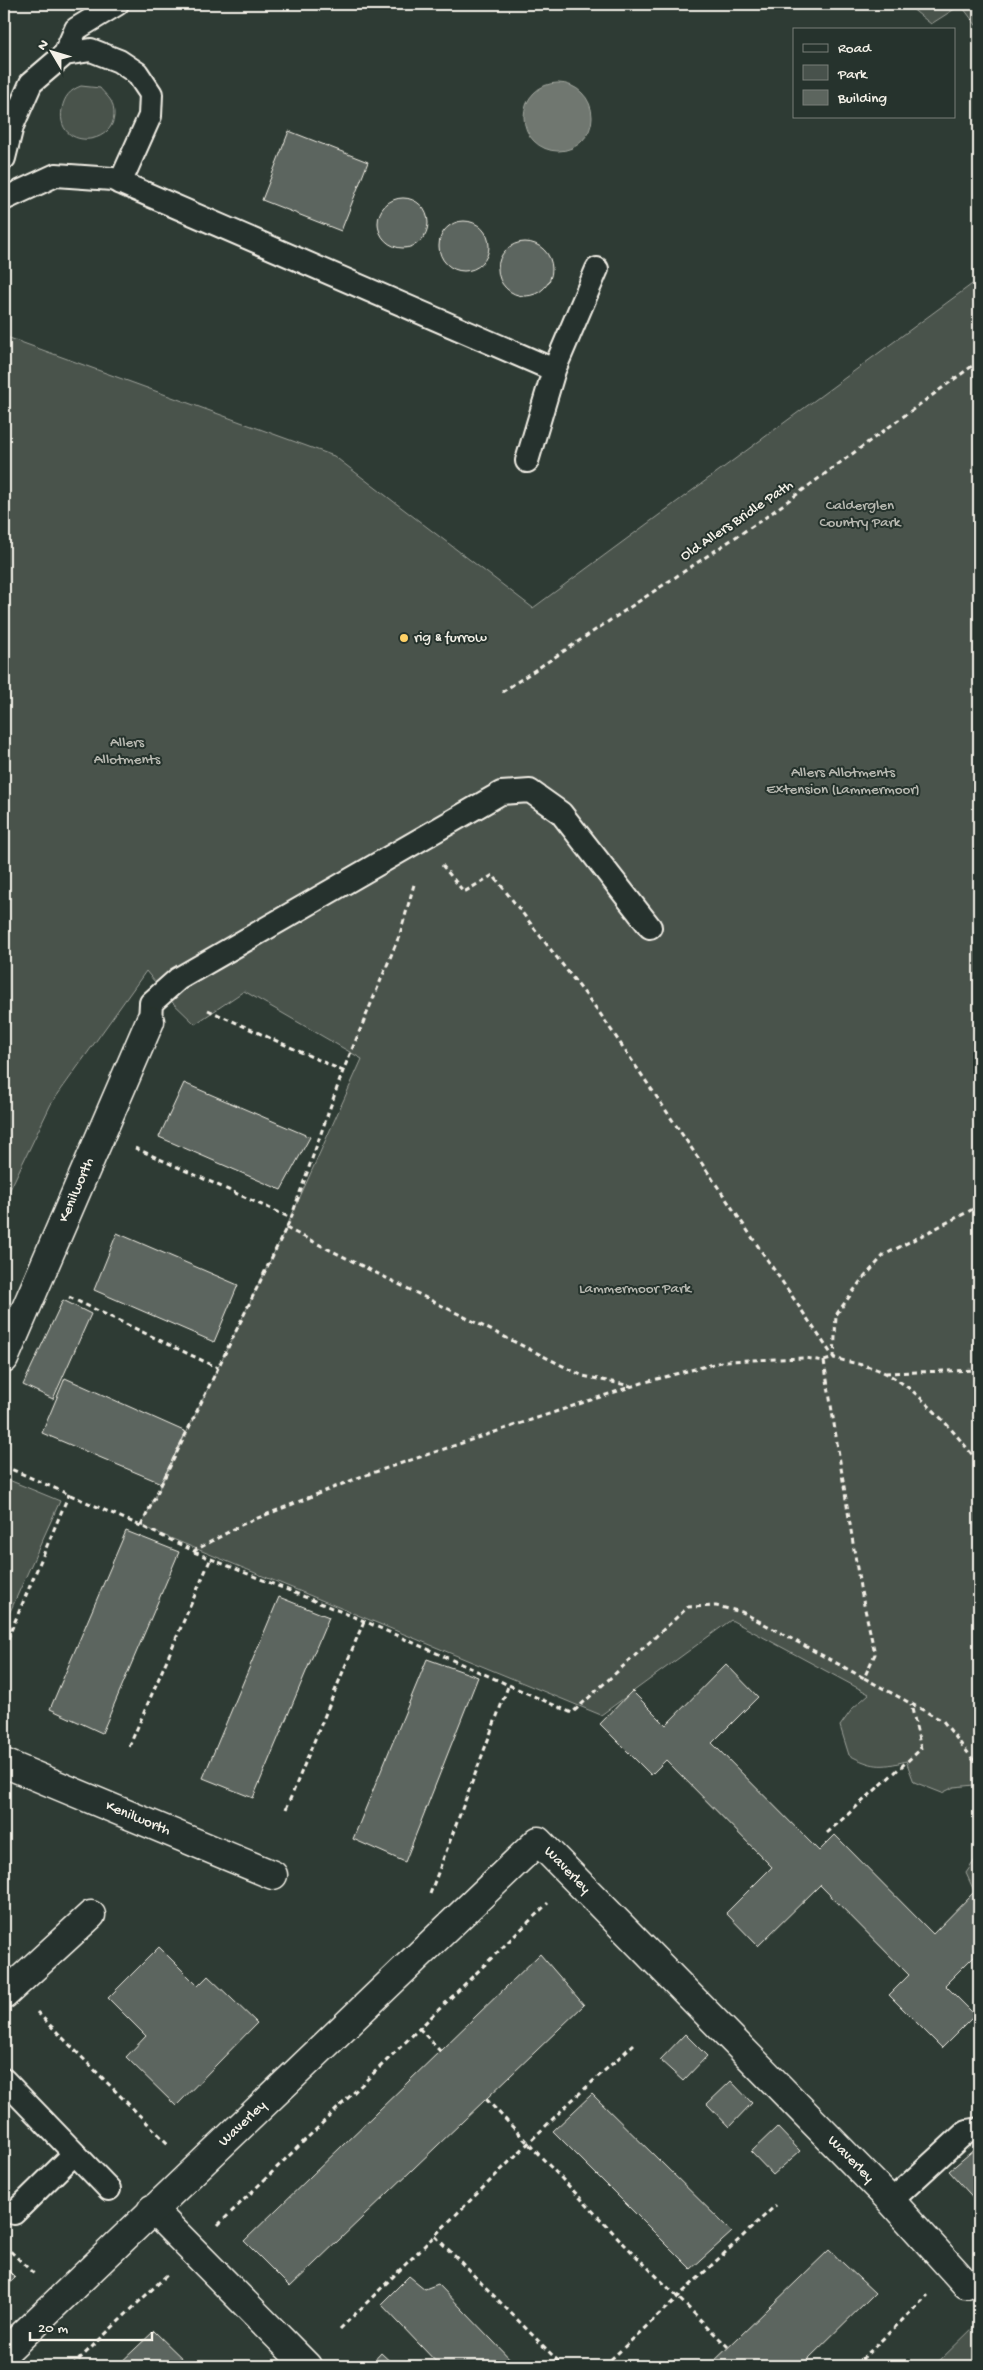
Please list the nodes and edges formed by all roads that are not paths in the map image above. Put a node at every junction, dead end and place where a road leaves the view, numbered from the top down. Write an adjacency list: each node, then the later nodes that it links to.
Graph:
1 (117, 4): 2 (lane)
2 (65, 54): 3 (lane); 4 (lane)
3 (4, 158)
4 (120, 183): 5 (lane); 7 (lane)
5 (4, 199)
6 (597, 269): 7 (lane)
7 (554, 370): 8 (lane)
8 (527, 461)
9 (650, 927): 10 (lane)
10 (150, 1021): 11 (street, Kenilworth)
11 (4, 1359)
12 (4, 1763): 13 (street, Kenilworth)
13 (273, 1875)
14 (91, 1915): 15 (street)
15 (4, 1995)
16 (4, 2080): 18 (lane)
17 (979, 2128): 20 (lane)
18 (74, 2154): 19 (lane); 22 (lane)
19 (109, 2189)
20 (891, 2201): 21 (street, Waverley); 23 (street, Waverley)
21 (152, 2208): 24 (street, Waverley); 25 (street)
22 (14, 2213)
23 (960, 2277)
24 (4, 2353)
25 (307, 2366)

